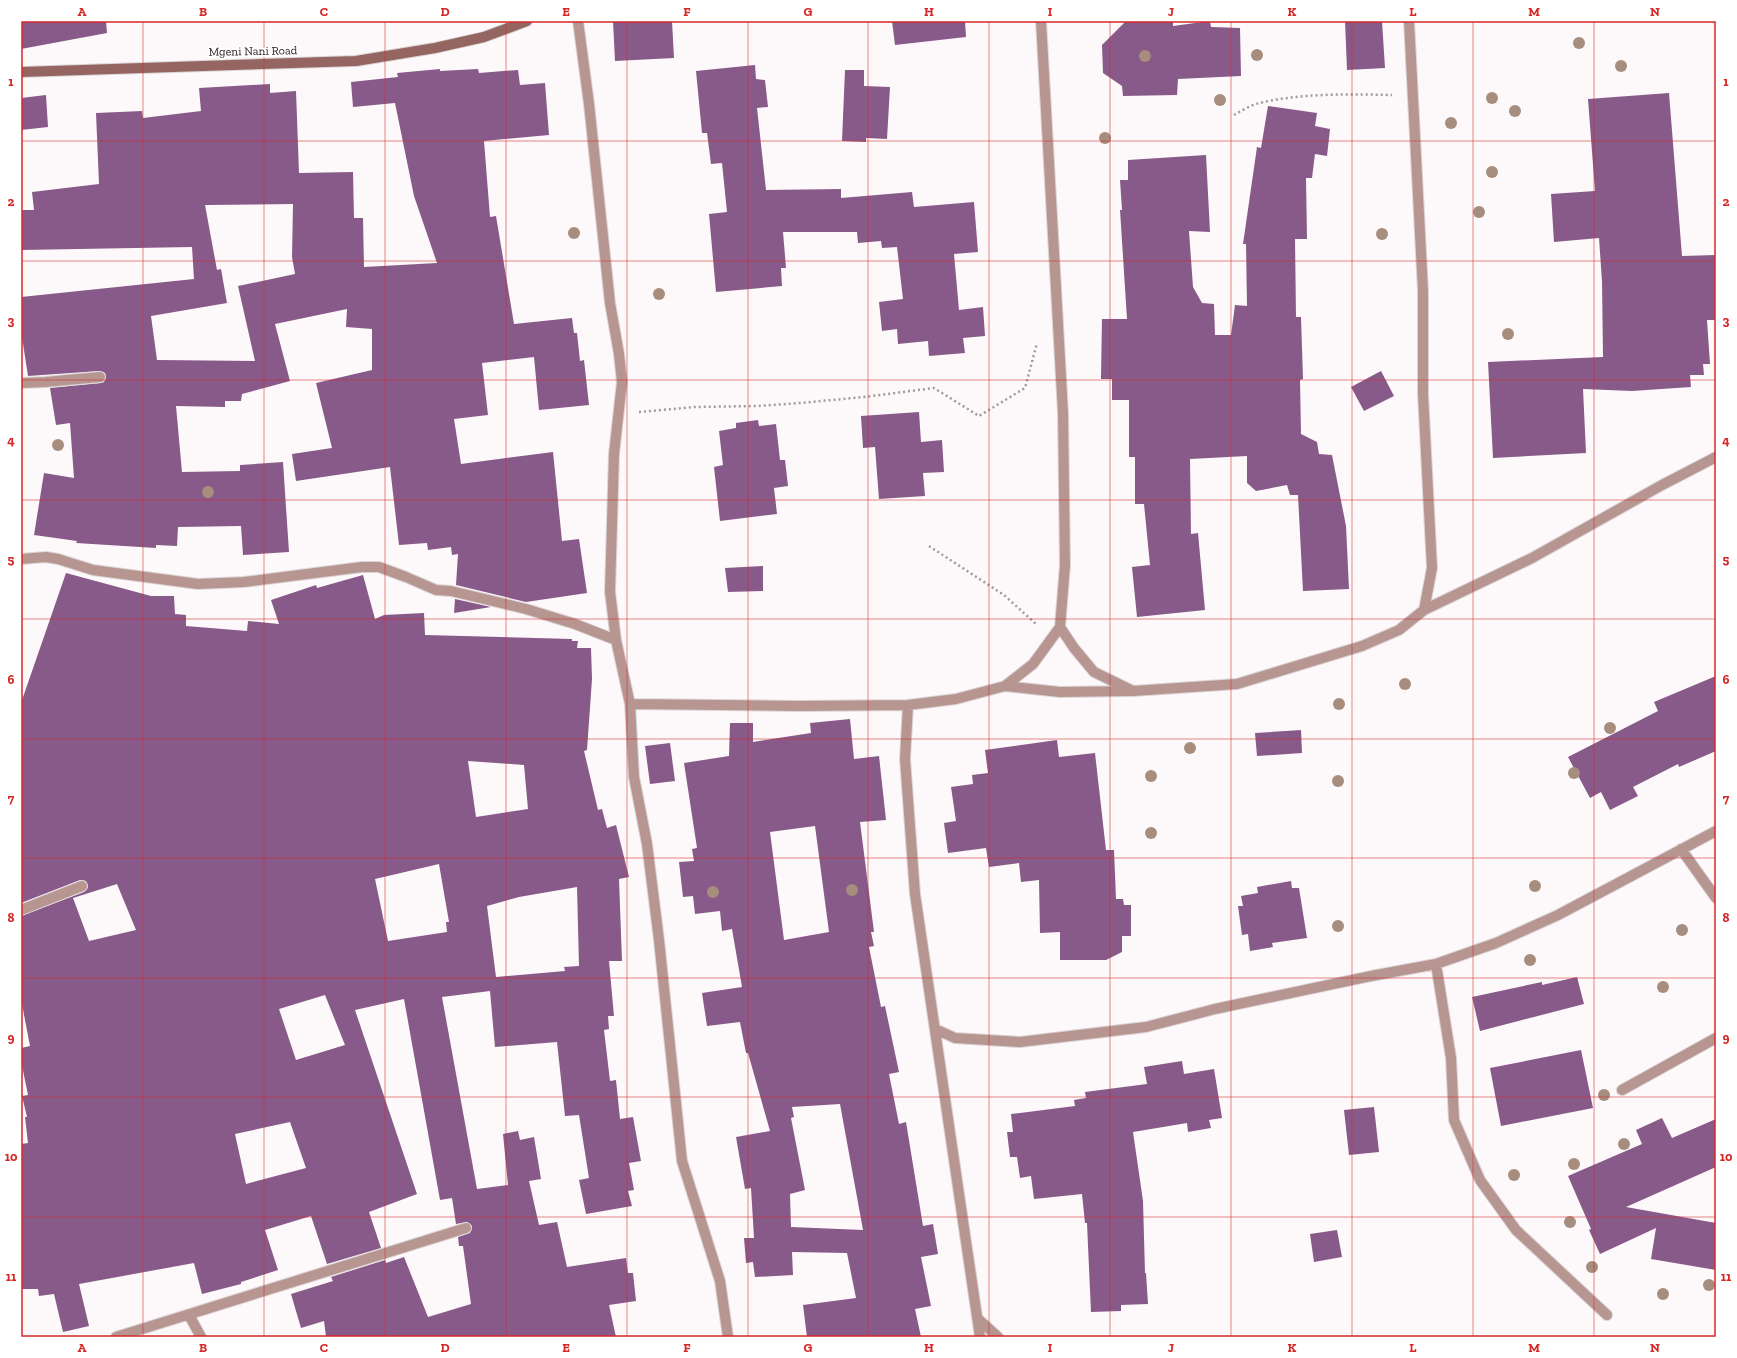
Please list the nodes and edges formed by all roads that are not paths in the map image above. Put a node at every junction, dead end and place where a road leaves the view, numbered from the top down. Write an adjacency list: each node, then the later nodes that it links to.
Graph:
1 (527, 21): 5 (street, Mgeni Nani Road)
2 (578, 21): 12 (street)
3 (1041, 21): 11 (street)
4 (1409, 21): 10 (street)
5 (21, 72)
6 (100, 377): 7 (street)
7 (21, 383)
8 (1716, 457): 10 (street)
9 (21, 559): 12 (street)
10 (1424, 610): 14 (street)
11 (1060, 627): 13 (street); 14 (street)
12 (616, 640): 15 (street)
13 (1005, 686): 14 (street); 16 (street)
14 (1133, 691)
15 (630, 704): 16 (street); 32 (street)
16 (908, 705): 23 (street)
17 (1716, 831): 18 (street)
18 (1681, 849): 20 (street); 22 (street)
19 (82, 886): 21 (street)
20 (1716, 898)
21 (21, 910)
22 (1436, 964): 23 (street); 28 (street)
23 (935, 1029): 29 (street)
24 (1716, 1038): 25 (street)
25 (1622, 1090)
26 (466, 1228): 27 (street)
27 (189, 1315): 30 (street); 31 (street)
28 (1608, 1315)
29 (977, 1318): 33 (street); 34 (street)
30 (116, 1337)
31 (201, 1337)
32 (728, 1337)
33 (980, 1337)
34 (998, 1337)

